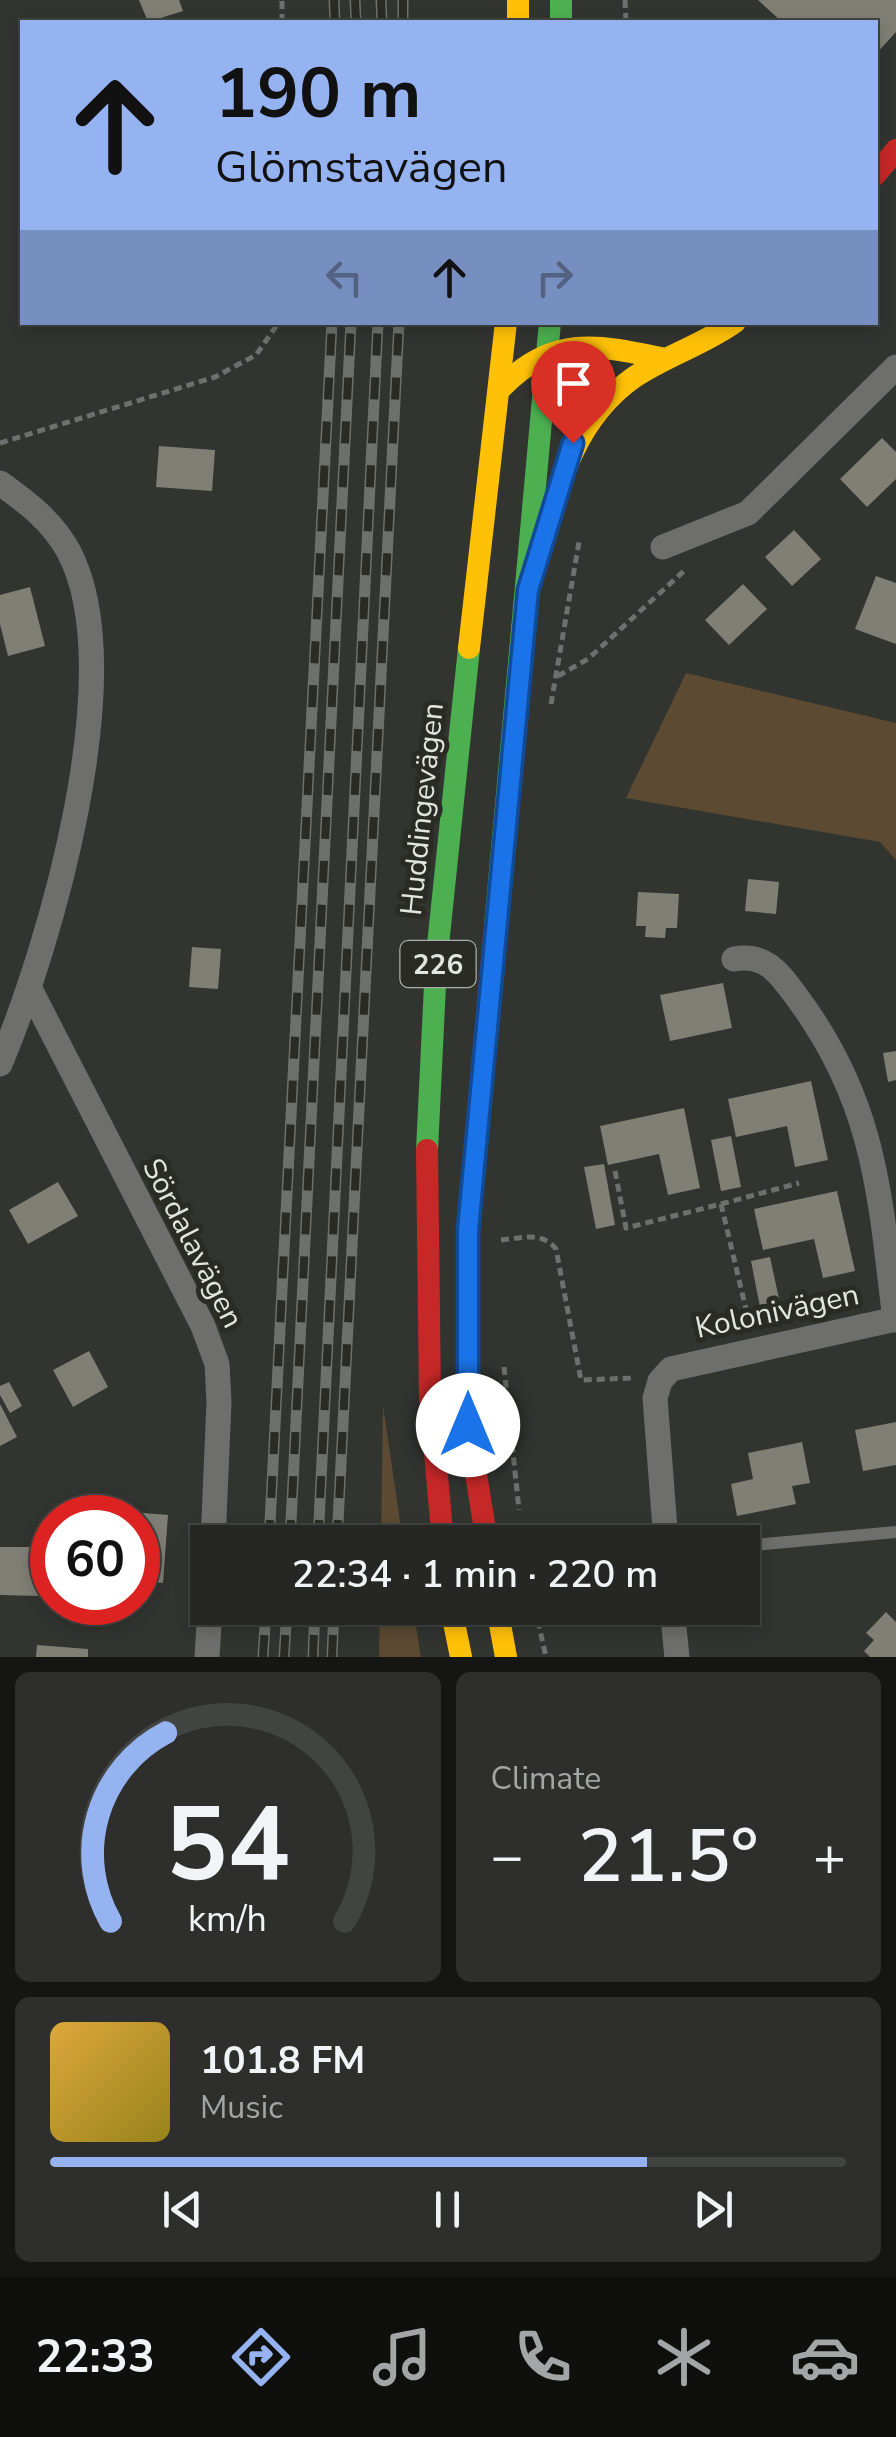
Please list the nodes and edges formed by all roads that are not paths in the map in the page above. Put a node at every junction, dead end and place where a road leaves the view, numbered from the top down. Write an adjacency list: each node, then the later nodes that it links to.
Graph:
1 (896, 150): 2 (main road)
2 (878, 171)
3 (506, 325): 9 (main road, Huddingevägen / 226)
4 (550, 325): 6 (main road, 226)
5 (730, 325): 7 (main road)
6 (549, 350): 7 (main road); 9 (main road); 12 (main road, 226)
7 (665, 359): 12 (main road)
8 (894, 373): 11 (street)
9 (502, 388): 18 (main road, Huddingevägen / 226)
10 (0, 483): 14 (street)
11 (663, 547)
12 (528, 590): 19 (main road, 226)
13 (734, 958): 16 (street)
14 (31, 992): 15 (street); 17 (street, Sördalavägen)
15 (0, 1064)
16 (896, 1319): 20 (street, Kolonivägen)
17 (213, 1525)
18 (440, 1525)
19 (484, 1525)
20 (665, 1525)
21 (896, 1532): 22 (lane)
22 (760, 1544)
23 (209, 1625): 27 (street)
24 (454, 1625): 28 (main road)
25 (500, 1625): 29 (main road)
26 (673, 1625): 30 (street)
27 (208, 1657)
28 (461, 1657)
29 (506, 1657)
30 (676, 1657)

